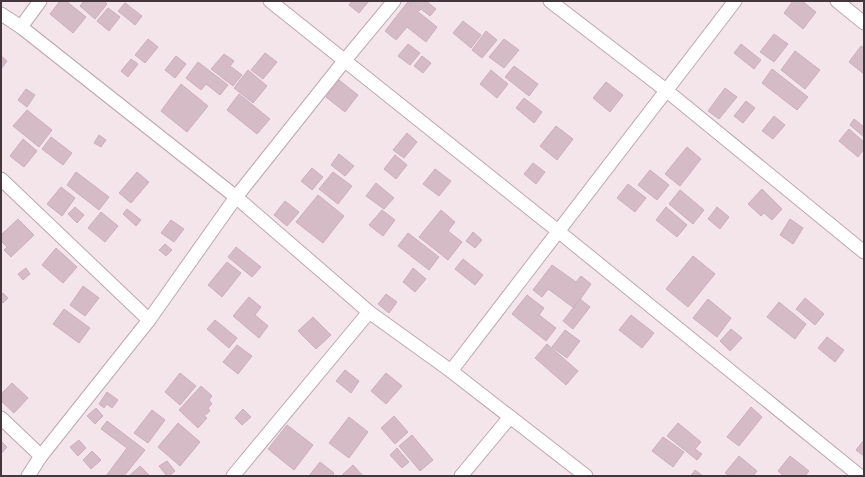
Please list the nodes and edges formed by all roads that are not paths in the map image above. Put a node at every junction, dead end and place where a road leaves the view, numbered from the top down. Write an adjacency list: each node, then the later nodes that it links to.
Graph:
1 (40, 1): 9 (street)
2 (270, 1): 10 (street)
3 (394, 1): 10 (street)
4 (550, 1): 11 (street)
5 (734, 1): 11 (street)
6 (837, 1): 8 (street)
7 (1, 14): 9 (street)
8 (864, 24)
9 (22, 27): 13 (street)
10 (345, 60): 13 (street); 14 (street)
11 (667, 91): 14 (street); 15 (street)
12 (1, 178): 17 (street)
13 (236, 197): 16 (street); 17 (street)
14 (558, 231): 18 (street); 26 (street)
15 (864, 252)
16 (369, 312): 18 (street); 23 (street)
17 (149, 320): 21 (street)
18 (451, 371): 19 (street)
19 (510, 417): 24 (street); 25 (street)
20 (1, 418): 21 (street)
21 (41, 456): 22 (street)
22 (28, 476)
23 (233, 476)
24 (461, 476)
25 (586, 476)
26 (860, 476)

